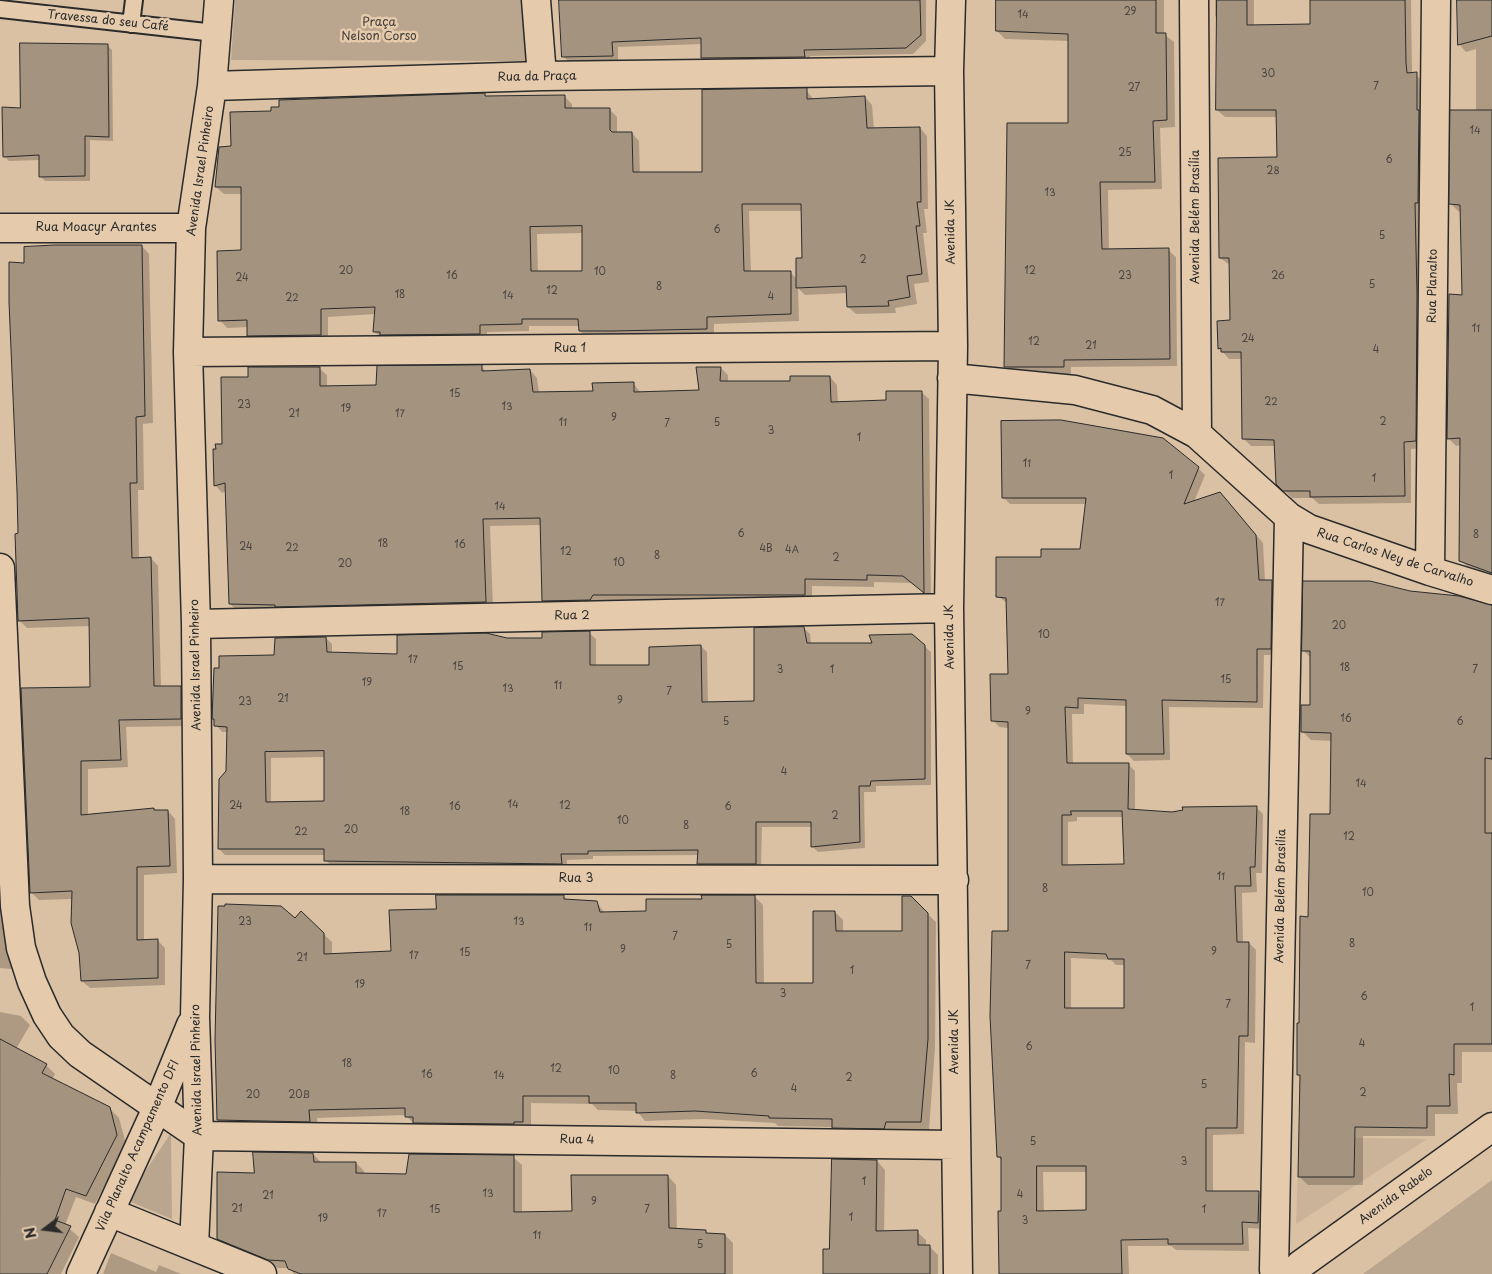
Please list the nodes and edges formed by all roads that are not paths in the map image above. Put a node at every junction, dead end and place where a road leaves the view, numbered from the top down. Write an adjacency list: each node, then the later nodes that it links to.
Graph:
1 (134, 0): 8 (lane)
2 (219, 0): 9 (street)
3 (536, 0): 11 (street)
4 (950, 0): 10 (street, Avenida JK)
5 (1194, 0): 18 (street, Avenida Belém Brasília)
6 (1436, 0): 21 (street, Rua Planalto)
7 (0, 9): 8 (lane, Travessa do seu Café)
8 (131, 24): 9 (lane, Travessa do seu Café)
9 (215, 33): 12 (street)
10 (949, 71): 11 (street, Rua da Praça); 15 (street, Avenida JK)
11 (542, 76): 12 (street, Rua da Praça)
12 (212, 86): 14 (street, Avenida Israel Pinheiro)
13 (0, 228): 14 (street, Rua Moacyr Arantes)
14 (191, 228): 16 (street, Avenida Israel Pinheiro)
15 (952, 346): 16 (street, Rua 1); 17 (street, Avenida JK)
16 (188, 352): 24 (street, Avenida Israel Pinheiro)
17 (952, 378): 18 (street, Rua Carlos Ney de Carvalho); 23 (street, Avenida JK)
18 (1197, 434): 19 (street, Rua Carlos Ney de Carvalho)
19 (1288, 517): 21 (street, Rua Carlos Ney de Carvalho); 35 (street, Avenida Belém Brasília)
20 (0, 568): 25 (street)
21 (1430, 571): 22 (street, Rua Carlos Ney de Carvalho)
22 (1492, 590)
23 (949, 608): 24 (street, Rua 2); 27 (street, Avenida JK)
24 (196, 624): 26 (street, Avenida Israel Pinheiro)
25 (4, 725): 29 (street)
26 (198, 879): 27 (street, Rua 3); 28 (street, Avenida Israel Pinheiro)
27 (954, 880): 32 (street, Avenida JK)
28 (195, 1017): 29 (street, Vila Planalto Acampamento DFI); 31 (street, Avenida Israel Pinheiro)
29 (157, 1108): 31 (street); 33 (street, Vila Planalto Acampamento DFI)
30 (1492, 1127): 35 (street, Avenida Rabelo)
31 (198, 1136): 32 (street, Rua 4); 34 (street, Avenida Israel Pinheiro)
32 (956, 1145): 38 (street, Avenida JK)
33 (109, 1212): 34 (street); 36 (street, Vila Planalto Acampamento DFI)
34 (194, 1246): 37 (street)
35 (1282, 1271)
36 (80, 1274)
37 (262, 1274)
38 (958, 1274)

